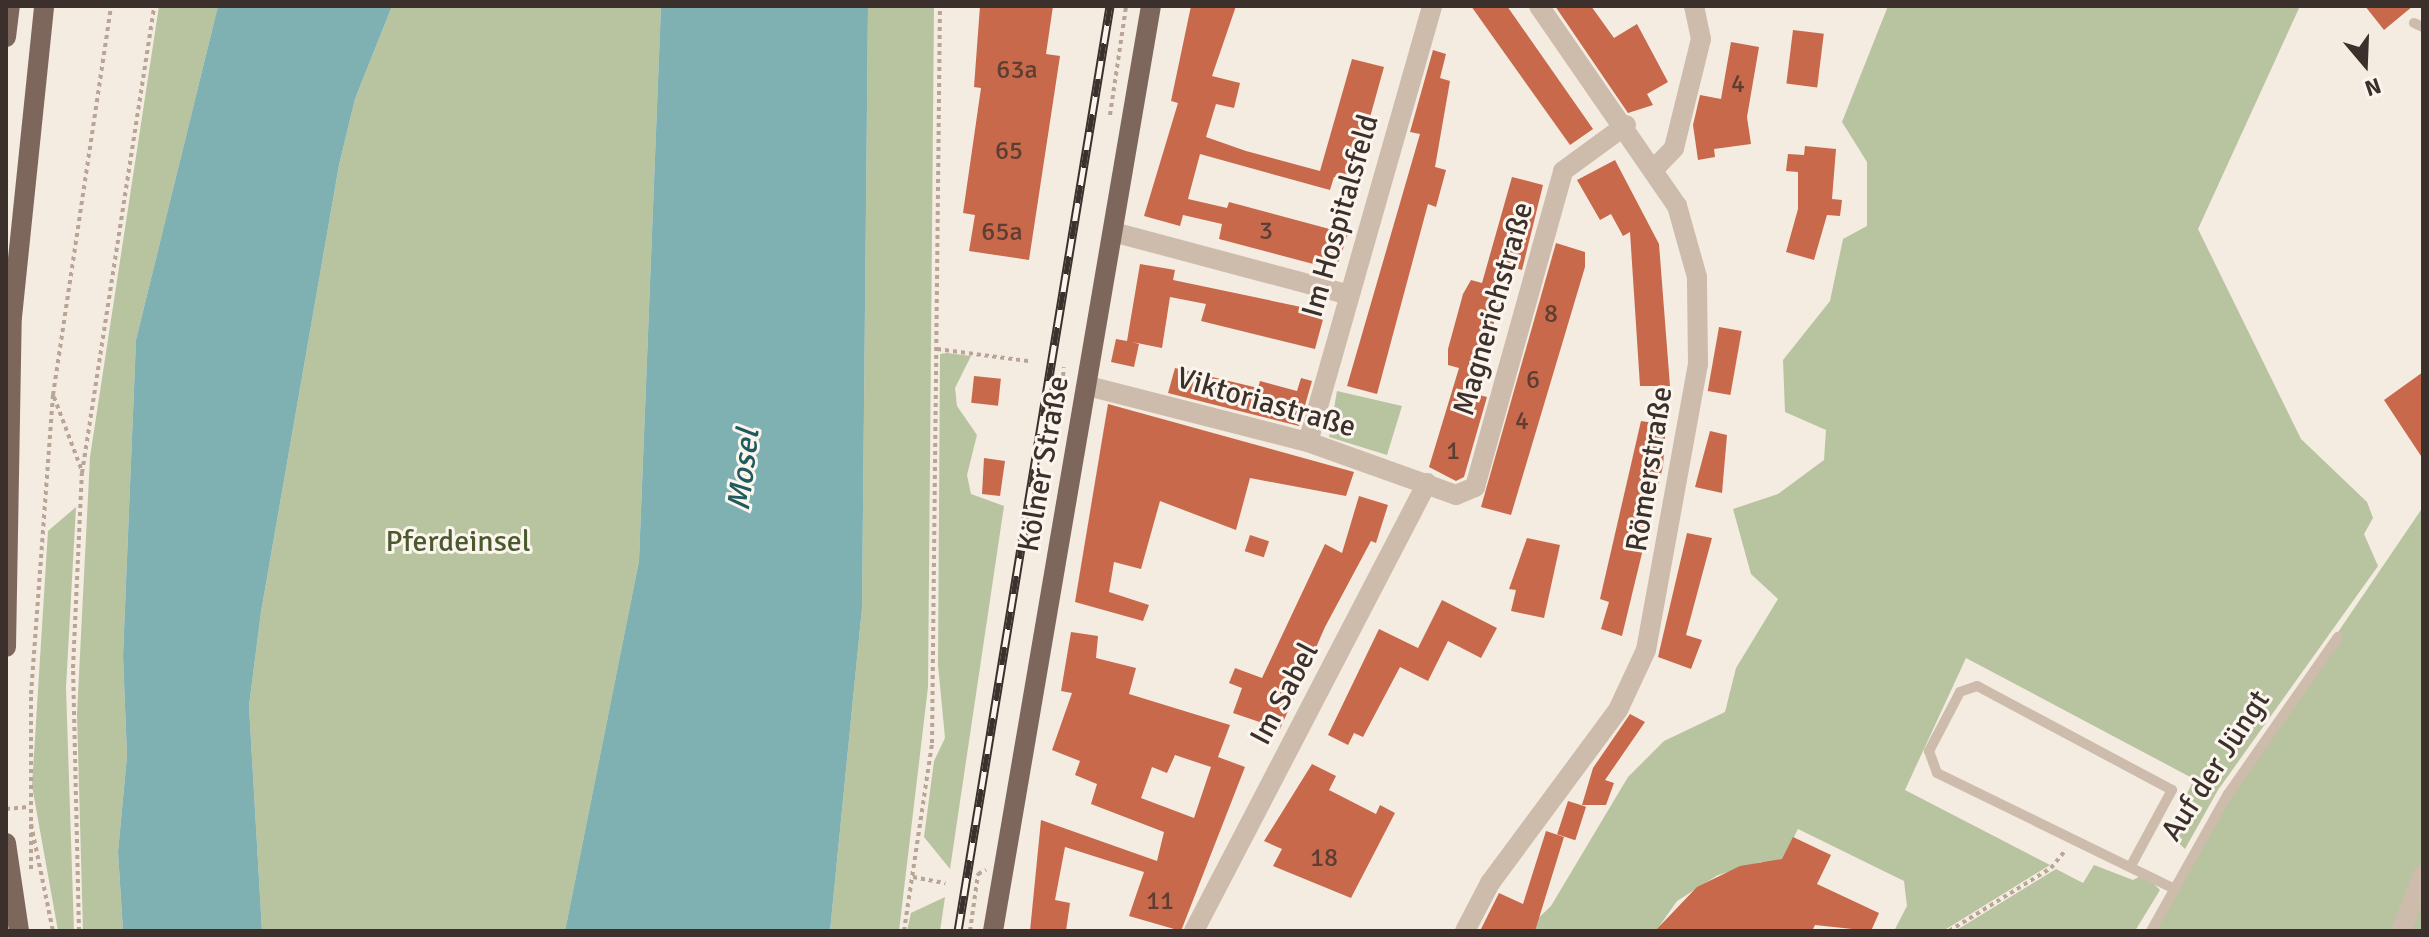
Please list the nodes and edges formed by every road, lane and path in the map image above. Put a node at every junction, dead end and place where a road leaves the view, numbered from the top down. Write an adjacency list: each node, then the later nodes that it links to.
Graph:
1 (10, 6): 11 (main road)
2 (44, 6): 27 (main road)
3 (111, 6): 21 (path)
4 (154, 6): 24 (path)
5 (940, 6): 17 (path)
6 (1126, 6): 12 (path)
7 (1151, 6): 15 (main road, Kölner Straße)
8 (1432, 6): 16 (street, Im Hospitalsfeld)
9 (1539, 6): 13 (street, Römerstraße)
10 (1694, 6): 14 (street)
11 (6, 37)
12 (1110, 115)
13 (1626, 125): 14 (street, Römerstraße); 25 (street, Magnerichstraße)
14 (1654, 169): 46 (street, Römerstraße)
15 (1113, 232): 16 (street); 20 (main road, Kölner Straße)
16 (1349, 295): 23 (street, Im Hospitalsfeld)
17 (937, 349): 18 (path); 35 (path)
18 (1028, 361)
19 (1064, 367): 22 (path)
20 (1088, 386): 23 (street, Viktoriastraße); 44 (main road, Kölner Straße)
21 (53, 395): 24 (path); 28 (path)
22 (1060, 400)
23 (1308, 442): 25 (street, Viktoriastraße)
24 (82, 473): 41 (path)
25 (1427, 483): 45 (street, Im Sabel)
26 (2338, 637): 38 (lane, Auf der Jüngt)
27 (6, 647)
28 (28, 806): 29 (path); 37 (path); 40 (path)
29 (6, 809)
30 (6, 843): 39 (main road)
31 (2071, 843): 32 (lane); 32 (lane); 47 (path)
32 (2133, 862): 38 (lane)
33 (978, 874): 43 (path)
34 (2423, 875): 49 (street)
35 (913, 877): 36 (path); 42 (path)
36 (945, 883)
37 (32, 884)
38 (2175, 889): 48 (lane, Auf der Jüngt)
39 (19, 931)
40 (53, 931)
41 (79, 931)
42 (904, 931)
43 (970, 931)
44 (993, 931)
45 (1194, 931)
46 (1465, 931)
47 (1949, 931)
48 (2151, 931)
49 (2401, 931)

